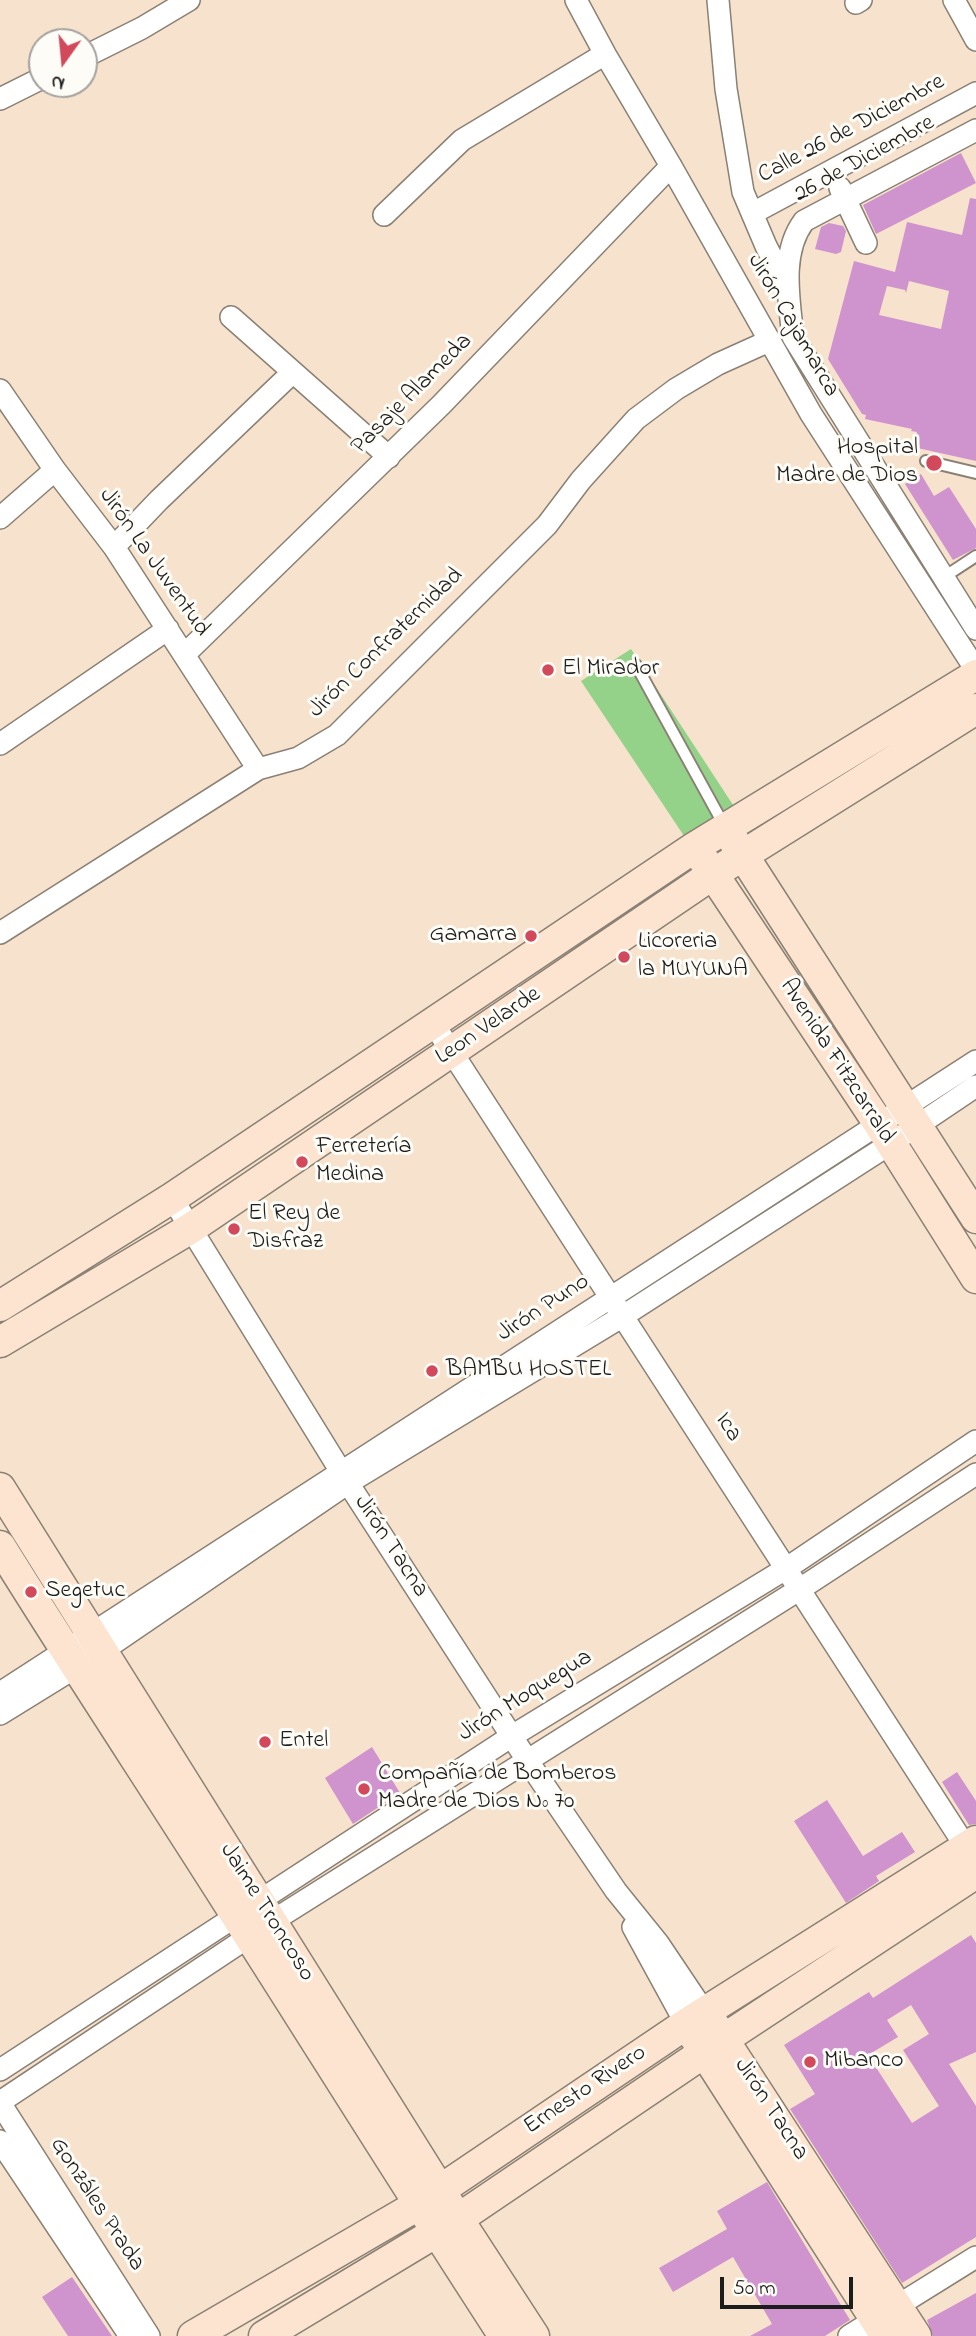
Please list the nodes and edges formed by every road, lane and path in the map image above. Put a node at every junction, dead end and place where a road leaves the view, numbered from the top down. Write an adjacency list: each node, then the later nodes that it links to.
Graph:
1 (189, 0): 6 (street)
2 (576, 0): 7 (street, Jirón Cajamarca)
3 (718, 0): 15 (street, 26 de Diciembre)
4 (954, 0): 5 (street)
5 (976, 40)
6 (98, 50)
7 (605, 54): 12 (street, Jirón Cajamarca); 16 (street)
8 (28, 85): 10 (street)
9 (976, 93): 13 (street, Calle 26 de Diciembre)
10 (0, 99)
11 (976, 130): 14 (street, 26 de Diciembre)
12 (671, 166): 21 (street, Jirón Cajamarca); 24 (street, Pasaje Alameda)
13 (832, 170): 14 (street); 15 (street, Calle 26 de Diciembre)
14 (845, 198): 17 (street); 18 (street, 26 de Diciembre)
15 (752, 214): 18 (street, 26 de Diciembre)
16 (384, 215)
17 (866, 243)
18 (788, 289): 20 (street, 26 de Diciembre)
19 (231, 317): 22 (street)
20 (793, 337): 27 (street, Jirón Cajamarca)
21 (769, 341): 26 (street, Jirón Cajamarca); 42 (street, Jirón Confraternidad)
22 (293, 372): 24 (street); 31 (street)
23 (0, 390): 28 (street, Jirón La Juventud)
24 (389, 457): 37 (street, Pasaje Alameda)
25 (926, 461): 29 (lane)
26 (846, 466): 27 (street); 34 (street, Jirón Cajamarca)
27 (875, 466): 33 (street, Jirón Cajamarca)
28 (55, 470): 30 (street); 31 (street, Jirón La Juventud)
29 (976, 472)
30 (0, 518)
31 (114, 547): 35 (street, Jirón La Juventud)
32 (976, 556): 33 (lane)
33 (944, 577): 34 (lane); 36 (street, Jirón Cajamarca)
34 (924, 589): 39 (street, Jirón Cajamarca)
35 (168, 629): 37 (street, Jirón La Juventud); 41 (street)
36 (976, 629)
37 (185, 654): 42 (street, Jirón La Juventud)
38 (636, 665): 43 (lane)
39 (976, 672): 43 (street, Leon Velarde)
40 (976, 709): 45 (street, Leon Velarde)
41 (0, 744)
42 (258, 769): 47 (street, Jirón Confraternidad)
43 (725, 827): 44 (street, Leon Velarde); 45 (street, Avenida Fitzcarrald)
44 (695, 847): 46 (street, Avenida Fitzcarrald); 48 (street, Leon Velarde)
45 (743, 855): 46 (street, Leon Velarde); 52 (street, Avenida Fitzcarrald)
46 (713, 874): 49 (street, Leon Velarde); 53 (street, Avenida Fitzcarrald)
47 (0, 933)
48 (433, 1023): 49 (street, Ica); 54 (street, Leon Velarde)
49 (452, 1052): 56 (street, Leon Velarde); 58 (street, Ica)
50 (976, 1061): 52 (street, Jirón Puno)
51 (976, 1086): 52 (street, Jirón Puno)
52 (911, 1116): 53 (street, Jirón Puno); 55 (street, Avenida Fitzcarrald)
53 (885, 1134): 57 (street, Avenida Fitzcarrald); 58 (street, Jirón Puno); 60 (street, Jirón Puno)
54 (172, 1198): 56 (street, Jirón Tacna); 59 (street, Leon Velarde)
55 (976, 1218)
56 (191, 1228): 61 (street, Leon Velarde); 64 (street, Jirón Tacna)
57 (976, 1278)
58 (611, 1297): 60 (street, Ica); 64 (street, Jirón Puno)
59 (0, 1306)
60 (623, 1315): 64 (street, Jirón Puno); 67 (street, Ica)
61 (0, 1342)
62 (976, 1441): 67 (street, Jirón Moquegua)
63 (976, 1474): 68 (street, Jirón Moquegua)
64 (345, 1477): 69 (street, Jirón Puno); 73 (street, Jirón Tacna)
65 (0, 1488): 69 (street, Jaime Troncoso)
66 (0, 1546): 70 (street, Jaime Troncoso)
67 (787, 1568): 68 (street, Ica); 73 (street, Jirón Moquegua)
68 (800, 1589): 74 (street, Jirón Moquegua); 77 (street, Ica)
69 (97, 1643): 70 (street, Jirón Puno); 78 (street, Jaime Troncoso)
70 (70, 1660): 71 (street, Jirón Puno); 72 (street, Jirón Puno); 78 (street, Jaime Troncoso)
71 (0, 1693)
72 (0, 1714)
73 (512, 1736): 74 (street, Jirón Tacna); 75 (street, Jirón Moquegua)
74 (527, 1760): 76 (street, Jirón Moquegua); 79 (street, Jirón Tacna)
75 (365, 1831): 76 (street); 78 (street, Jirón Moquegua)
76 (380, 1853): 78 (street, Jirón Moquegua)
77 (973, 1856): 79 (street, Ernesto Rivero); 80 (street, Ernesto Rivero)
78 (254, 1919): 81 (street, Jirón Moquegua); 82 (street, Jirón Moquegua); 84 (street, Jaime Troncoso)
79 (696, 2019): 80 (street, Jirón Tacna); 84 (street, Ernesto Rivero)
80 (714, 2046): 85 (street, Ernesto Rivero); 87 (street, Jirón Tacna)
81 (0, 2070)
82 (0, 2103): 89 (street, Gonzáles Prada)
83 (0, 2141): 88 (street, Gonzáles Prada)
84 (429, 2198): 85 (street, Jaime Troncoso); 90 (street, Ernesto Rivero)
85 (447, 2225): 91 (street, Ernesto Rivero); 92 (street, Jaime Troncoso); 93 (street, Jaime Troncoso)
86 (976, 2257): 87 (street)
87 (886, 2321): 94 (street); 95 (street, Jirón Tacna)
88 (130, 2336)
89 (149, 2336)
90 (193, 2336)
91 (264, 2336)
92 (504, 2336)
93 (534, 2336)
94 (849, 2336)
95 (916, 2336)

